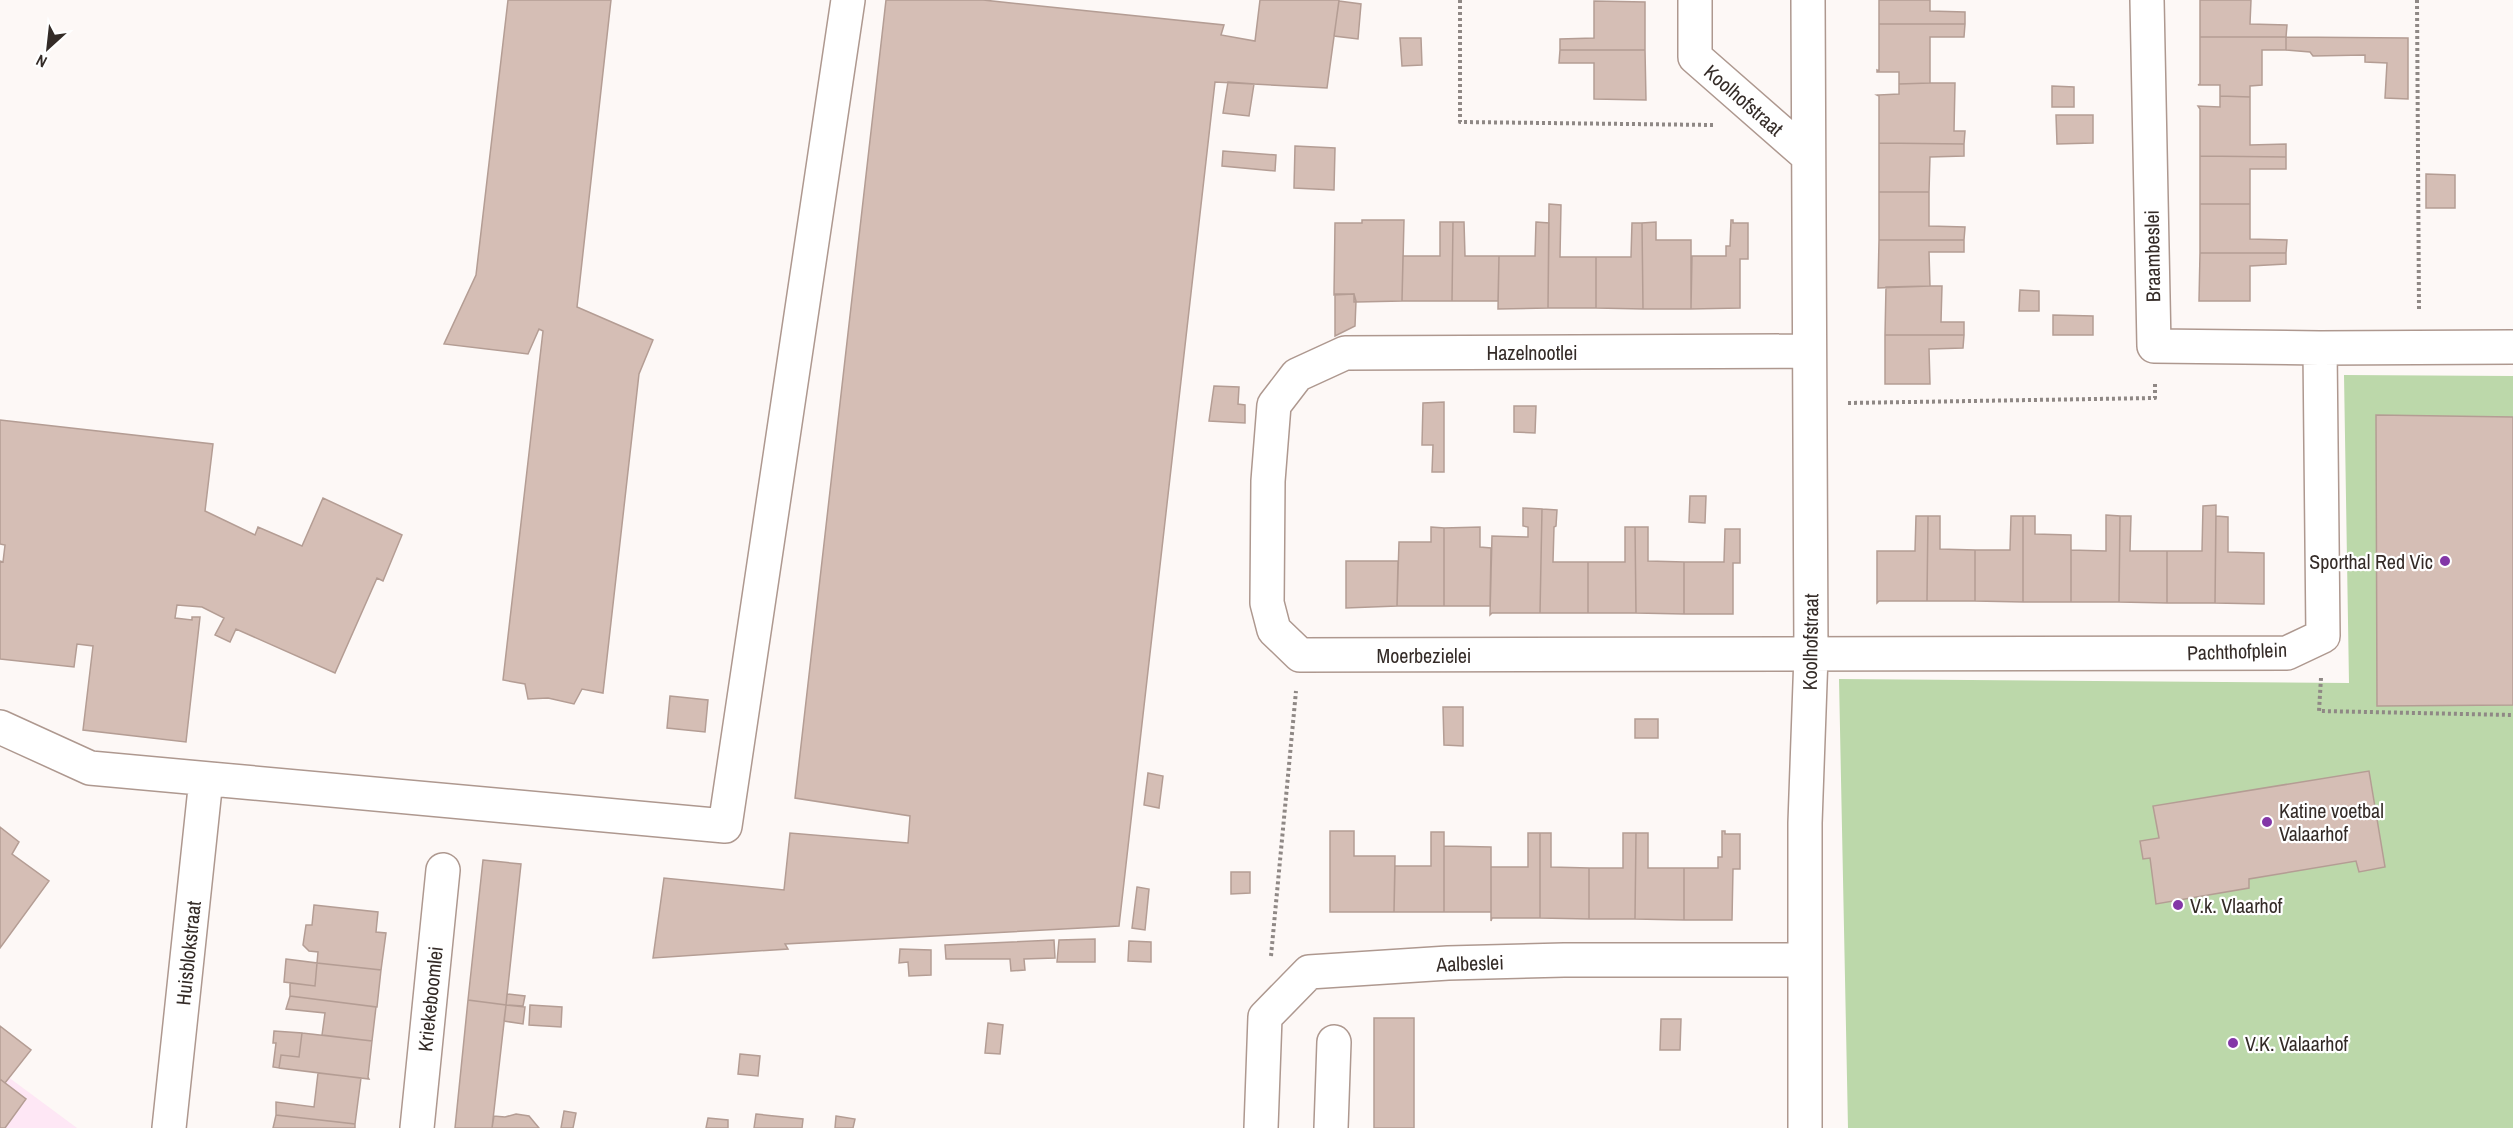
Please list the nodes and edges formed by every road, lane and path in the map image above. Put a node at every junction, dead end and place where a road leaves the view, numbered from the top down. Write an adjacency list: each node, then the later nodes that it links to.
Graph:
1 (848, 0): 20 (street)
2 (1460, 0): 7 (path)
3 (1695, 0): 7 (street, Koolhofstraat)
4 (1808, 0): 8 (street, Koolhofstraat)
5 (2147, 0): 9 (street, Braambeslei)
6 (2417, 0): 10 (path)
7 (1766, 119): 8 (street, Koolhofstraat)
8 (1808, 156): 13 (street, Koolhofstraat)
9 (2154, 346): 12 (street); 14 (path)
10 (2420, 347): 11 (street); 12 (street)
11 (2513, 347)
12 (2319, 348): 15 (street)
13 (1809, 351): 14 (street, Koolhofstraat); 16 (street, Hazelnootlei)
14 (1811, 404): 17 (street, Koolhofstraat)
15 (2323, 636): 17 (street, Pachthofplein); 18 (path)
16 (1300, 655): 17 (street, Moerbezielei); 22 (path)
17 (1811, 655): 23 (street, Koolhofstraat)
18 (2513, 715)
19 (0, 727): 20 (street)
20 (206, 779): 25 (street, Huisblokstraat)
21 (443, 870): 26 (street, Kriekeboomlei)
22 (1271, 958)
23 (1804, 960): 27 (street, Aalbeslei); 29 (street, Koolhofstraat)
24 (1334, 1042): 28 (street)
25 (169, 1128)
26 (417, 1128)
27 (1261, 1128)
28 (1331, 1128)
29 (1805, 1128)

